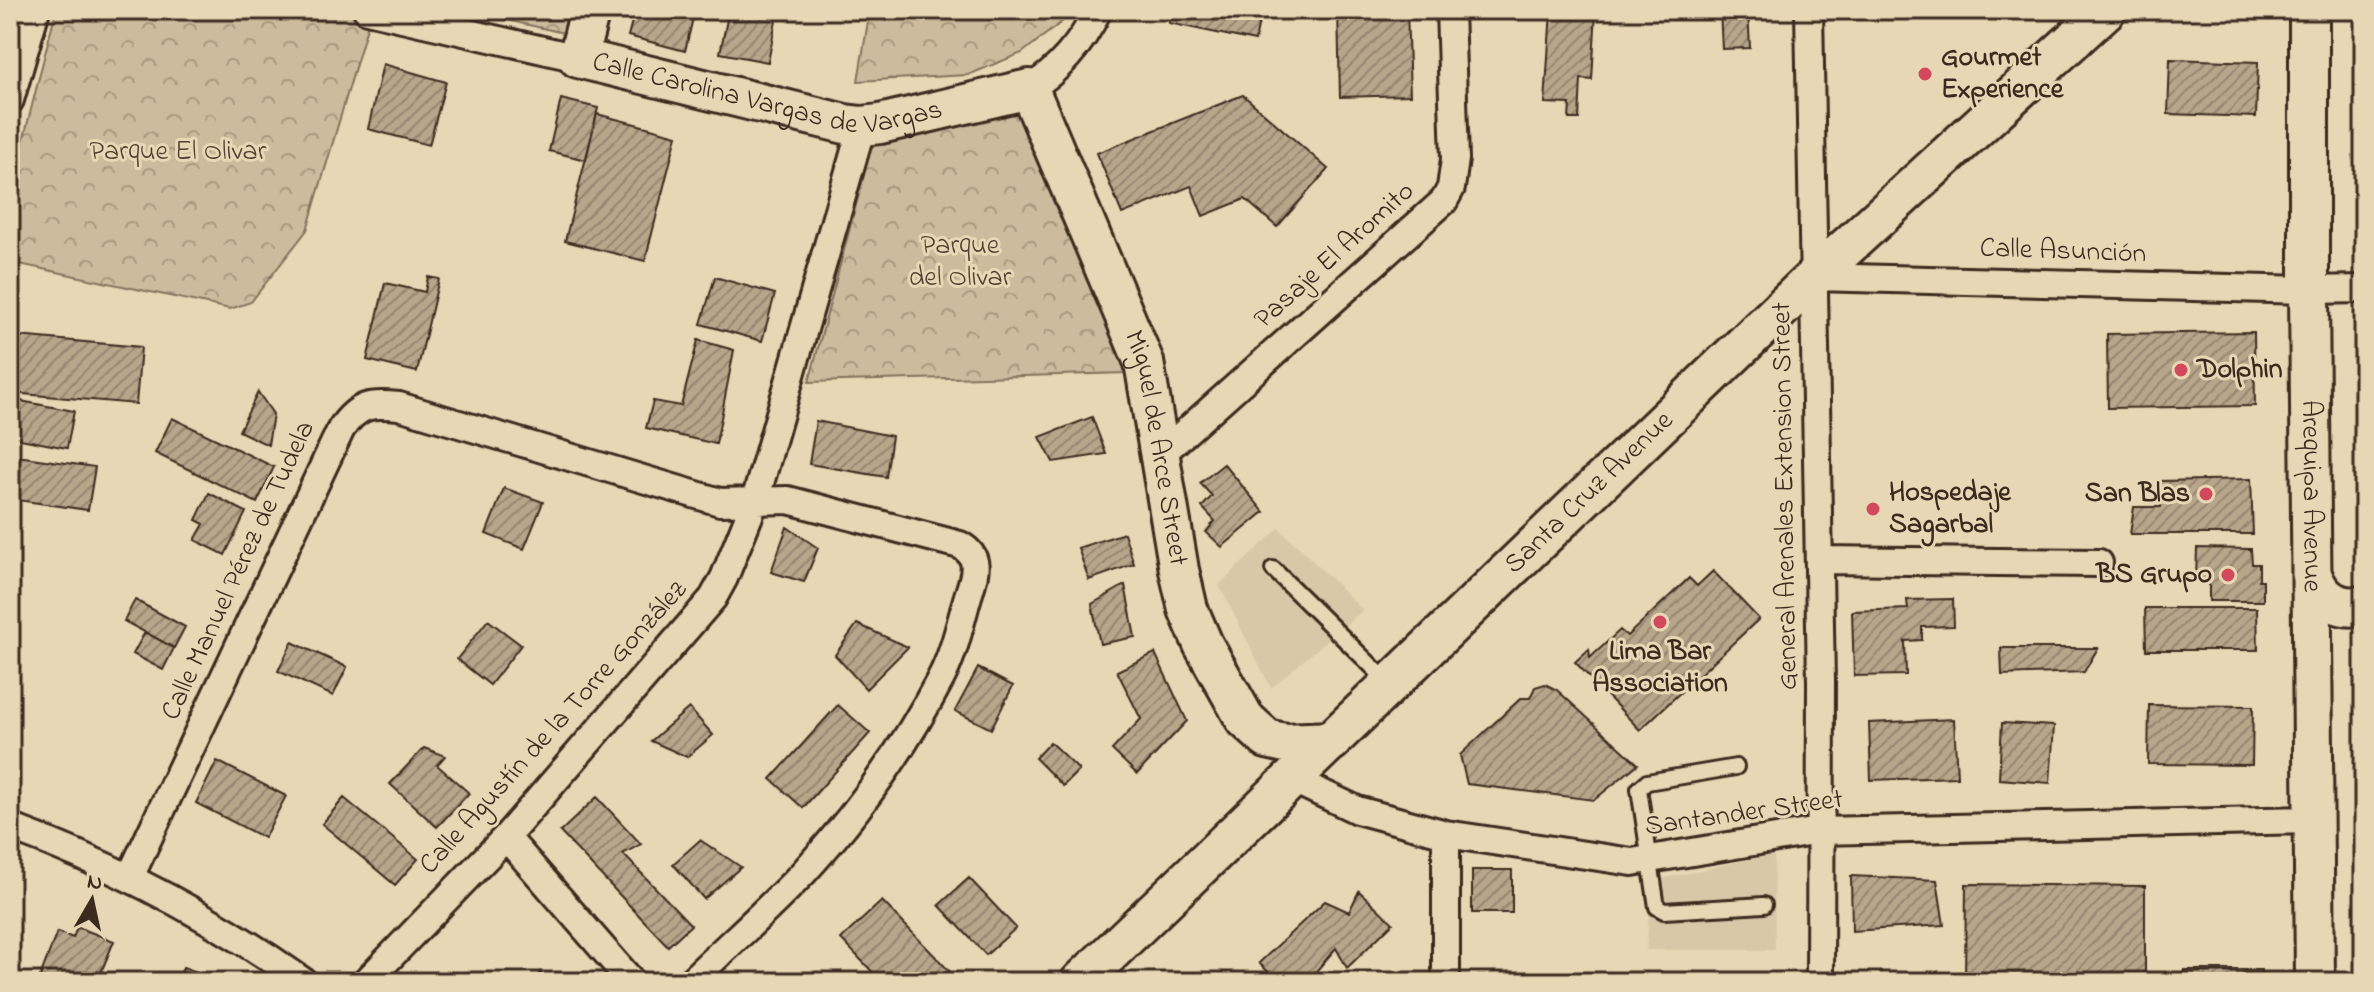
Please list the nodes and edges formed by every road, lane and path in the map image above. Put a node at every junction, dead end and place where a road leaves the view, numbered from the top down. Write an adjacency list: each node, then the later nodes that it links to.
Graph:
1 (590, 10): 9 (main road)
2 (1098, 10): 10 (street)
3 (1450, 10): 16 (street, Pasaje El Aromito)
4 (1809, 10): 13 (street, General Arenales Extension Street)
5 (2106, 10): 13 (main road, Santa Cruz Avenue)
6 (2309, 10): 15 (main road, Arequipa Avenue)
7 (379, 11): 9 (street, Calle Carolina Vargas de Vargas)
8 (26, 20): 11 (street)
9 (578, 58): 12 (main road, Calle Carolina Vargas de Vargas)
10 (1029, 89): 12 (main road, Calle Carolina Vargas de Vargas); 16 (main road, Miguel de Arce Street)
11 (10, 100)
12 (862, 126): 17 (street, Calle Agustín de la Torre González)
13 (1814, 277): 15 (street, Calle Asunción); 18 (street, General Arenales Extension Street); 23 (main road, Santa Cruz Avenue)
14 (2364, 289): 15 (street, Calle Asunción)
15 (2309, 290): 21 (main road, Arequipa Avenue)
16 (1160, 455): 24 (main road, Miguel de Arce Street)
17 (755, 501): 31 (street, Calle Agustín de la Torre González); 33 (street, Calle Manuel Pérez de Tudela); 38 (street, Calle Manuel Pérez de Tudela)
18 (1820, 560): 19 (street); 29 (street, General Arenales Extension Street)
19 (2099, 563)
20 (1273, 569): 23 (lane)
21 (2313, 577): 22 (main road); 27 (main road, Arequipa Avenue)
22 (2364, 605)
23 (1391, 685): 24 (main road, Santa Cruz Avenue)
24 (1332, 741): 26 (main road, Santa Cruz Avenue)
25 (1736, 767): 32 (lane)
26 (1292, 779): 30 (street, Santander Street); 39 (main road, Santa Cruz Avenue)
27 (2313, 820): 29 (street, Santander Street); 42 (main road, Arequipa Avenue)
28 (10, 827): 33 (street)
29 (1819, 831): 32 (street, Santander Street); 41 (street, General Arenales Extension Street)
30 (1446, 834): 32 (street, Santander Street); 40 (street)
31 (506, 837): 36 (street, Calle Agustín de la Torre González); 37 (street)
32 (1649, 859): 34 (lane)
33 (130, 877): 35 (street)
34 (1764, 905)
35 (304, 982)
36 (366, 982)
37 (632, 982)
38 (690, 982)
39 (1080, 982)
40 (1446, 982)
41 (1820, 982)
42 (2315, 982)

